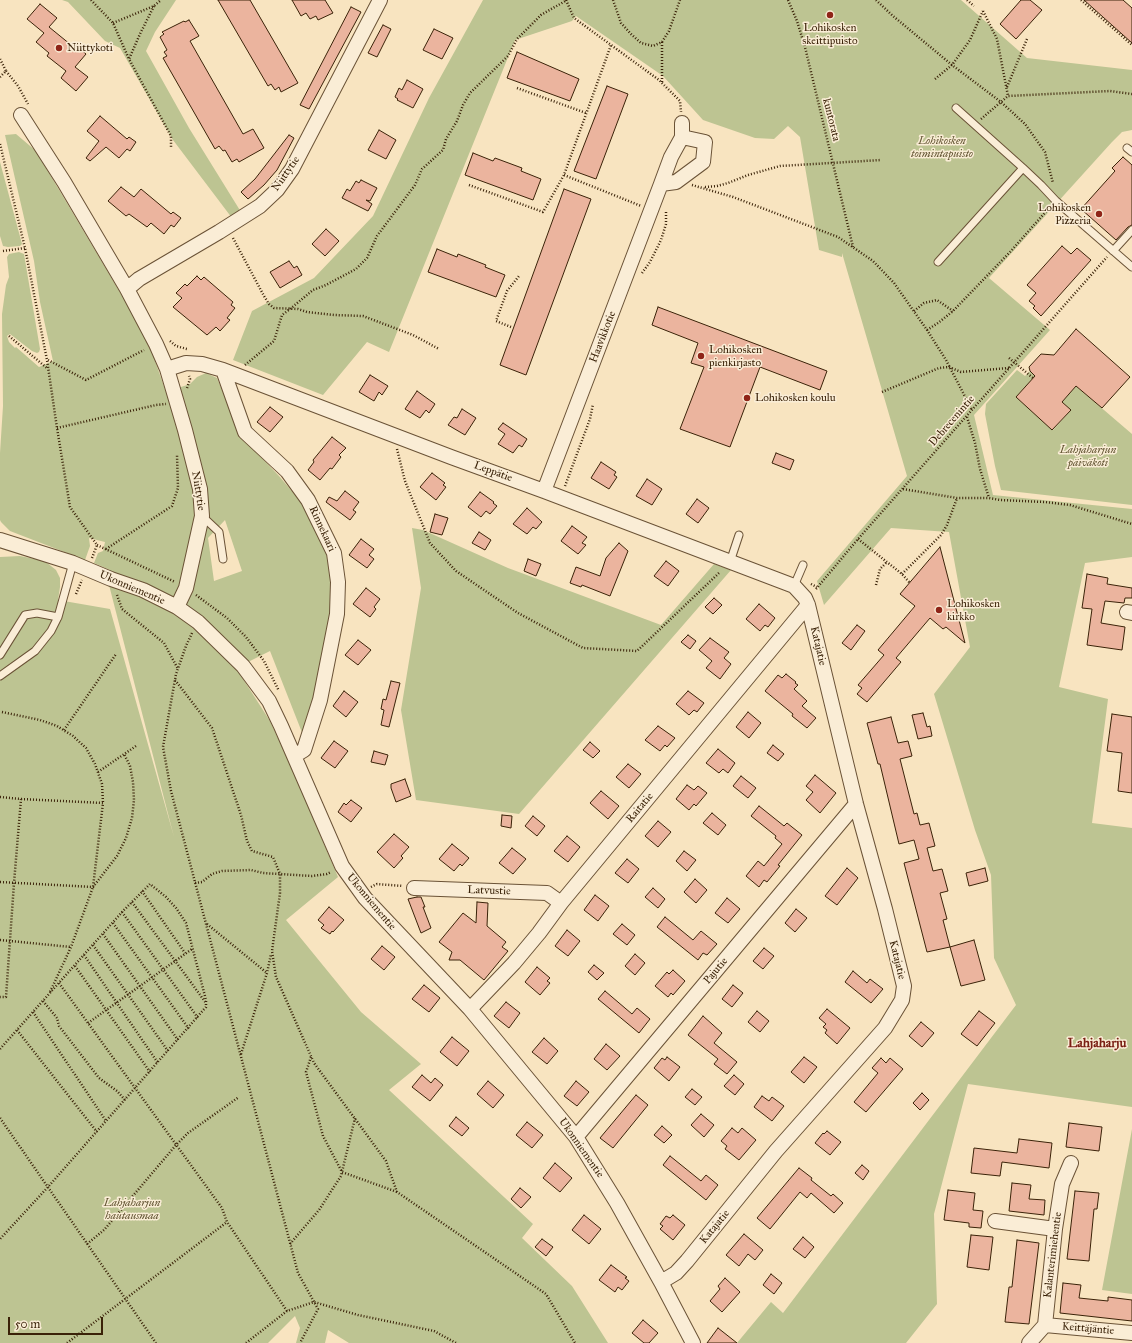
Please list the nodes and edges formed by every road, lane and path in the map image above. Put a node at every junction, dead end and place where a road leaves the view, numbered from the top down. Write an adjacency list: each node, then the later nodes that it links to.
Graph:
1 (91, 0): 13 (path)
2 (161, 0): 11 (path)
3 (380, 0): 46 (street, Niittytie)
4 (566, 0): 16 (path); 56 (path)
5 (613, 0): 15 (path)
6 (680, 0): 15 (path)
7 (788, 0): 37 (path, kuntorata)
8 (876, 0): 20 (path)
9 (967, 0): 12 (path)
10 (1081, 0): 17 (path)
11 (154, 6): 13 (path); 19 (path)
12 (974, 6)
13 (113, 23): 19 (path)
14 (1027, 40): 24 (path)
15 (662, 42): 23 (path)
16 (612, 45): 23 (path); 30 (path)
17 (1132, 45)
18 (0, 59): 21 (path)
19 (129, 59): 35 (path)
20 (952, 65): 22 (path); 24 (path); 28 (path)
21 (0, 77)
22 (935, 79)
23 (662, 83): 33 (path)
24 (1007, 87): 27 (path)
25 (517, 88): 30 (path)
26 (1132, 94): 27 (path)
27 (1008, 96): 28 (path)
28 (1001, 102): 32 (path); 44 (path)
29 (956, 108): 32 (lane)
30 (586, 113): 39 (path)
31 (21, 115): 55 (street, Niittytie)
32 (975, 125): 38 (lane)
33 (682, 130): 40 (street); 41 (street, Haavikkotie)
34 (0, 144): 49 (path)
35 (171, 147)
36 (881, 160): 37 (path)
37 (833, 163): 43 (path); 48 (path, kuntorata)
38 (1023, 168): 44 (lane); 52 (lane)
39 (564, 175): 42 (path); 45 (path)
40 (676, 182): 41 (street); 43 (path)
41 (661, 184): 45 (street, Haavikkotie)
42 (469, 185)
43 (702, 187): 48 (path)
44 (1056, 201): 51 (lane); 57 (path)
45 (650, 210): 83 (street, Haavikkotie)
46 (227, 227): 55 (street, Niittytie); 56 (path)
47 (1132, 230): 51 (lane)
48 (853, 247): 58 (path)
49 (25, 248): 50 (path); 66 (path)
50 (3, 251)
51 (1113, 251): 53 (lane); 67 (path, Debrecenintie)
52 (938, 262)
53 (1132, 268)
54 (519, 276): 59 (path)
55 (127, 289): 62 (street, Niittytie)
56 (290, 308): 63 (path); 71 (path)
57 (953, 311): 58 (path); 60 (path)
58 (914, 312): 60 (path)
59 (511, 326)
60 (927, 330): 68 (path)
61 (8, 336): 72 (path)
62 (156, 344): 66 (path); 70 (street, Niittytie)
63 (440, 348)
64 (186, 356): 70 (street, Leppätie); 73 (street, Leppätie); 76 (path)
65 (1009, 358): 67 (path)
66 (47, 360): 72 (path)
67 (1014, 362): 69 (path, Debrecenintie); 74 (path)
68 (949, 367): 69 (path); 75 (path); 77 (path)
69 (1009, 368): 77 (path, Debrecenintie)
70 (167, 369): 76 (street, Niittytie)
71 (240, 369)
72 (48, 370): 79 (path)
73 (223, 370): 83 (street, Leppätie); 117 (street, Rinnekaari)
74 (1033, 378)
75 (882, 392)
76 (177, 402): 79 (path); 86 (street, Niittytie)
77 (972, 410): 78 (path, Debrecenintie)
78 (967, 417): 82 (path, Debrecenintie); 85 (path)
79 (57, 428): 91 (path, Ukonniementie)
80 (396, 446): 93 (path)
81 (177, 452): 91 (path)
82 (903, 489): 84 (path); 89 (path, Debrecenintie)
83 (544, 491): 93 (street, Leppätie)
84 (957, 498): 85 (path); 97 (path)
85 (989, 498): 87 (path)
86 (202, 516): 92 (lane); 102 (street, Niittytie)
87 (1132, 524)
88 (739, 535): 93 (lane)
89 (858, 539): 94 (path); 103 (path, Debrecenintie)
90 (0, 540): 95 (street, Ukonniementie)
91 (106, 550): 102 (path, Ukonniementie)
92 (223, 559)
93 (730, 562): 101 (street, Leppätie)
94 (887, 562): 97 (path); 100 (path)
95 (73, 563): 98 (street, Ukonniementie); 105 (lane)
96 (802, 565): 101 (lane)
97 (902, 574): 99 (path)
98 (111, 579): 104 (street, Ukonniementie); 109 (path)
99 (910, 583)
100 (876, 585)
101 (794, 586): 103 (street)
102 (186, 588): 104 (street, Niittytie); 112 (path, Ukonniementie)
103 (808, 605): 122 (street, Katajatie); 133 (street, Raitatie)
104 (177, 607): 106 (street, Ukonniementie)
105 (58, 617): 108 (lane); 110 (lane)
106 (198, 622): 109 (path); 117 (street, Ukonniementie)
107 (116, 654): 114 (path)
108 (0, 655)
109 (178, 669): 111 (path)
110 (1, 674)
111 (175, 680): 124 (path); 127 (path)
112 (280, 693)
113 (2, 712): 114 (path)
114 (64, 730): 118 (path)
115 (136, 746): 116 (path)
116 (124, 754): 118 (path); 128 (path)
117 (294, 756): 123 (street, Ukonniementie)
118 (98, 772): 121 (path)
119 (0, 797): 120 (path)
120 (22, 799): 121 (path); 126 (path)
121 (103, 803): 128 (path)
122 (856, 804): 180 (street, Pajutie); 192 (street, Katajatie)
123 (342, 866): 124 (path); 159 (street, Ukonniementie)
124 (280, 874): 127 (path); 143 (path)
125 (0, 882): 126 (path)
126 (14, 883): 128 (path); 139 (path)
127 (195, 884): 136 (path)
128 (93, 887): 141 (path)
129 (414, 888): 131 (path, Ukonniementie); 133 (street, Latvustie)
130 (142, 891): 132 (path); 142 (path); 144 (path)
131 (373, 893)
132 (132, 902): 134 (path); 146 (path)
133 (561, 903): 159 (street, Raitatie)
134 (122, 912): 135 (path); 148 (path)
135 (113, 923): 137 (path); 150 (path)
136 (206, 923): 149 (path); 169 (path)
137 (103, 934): 140 (path); 152 (path)
138 (0, 940): 139 (path)
139 (10, 940): 141 (path); 155 (path)
140 (93, 945): 145 (path); 154 (path)
141 (71, 947): 153 (path)
142 (192, 949): 144 (path); 158 (path)
143 (272, 951): 149 (path); 170 (path)
144 (185, 954): 146 (path)
145 (84, 955): 147 (path); 157 (path)
146 (175, 961): 148 (path); 158 (path)
147 (75, 966): 151 (path); 160 (path)
148 (163, 969): 150 (path); 162 (path)
149 (267, 973): 169 (path)
150 (152, 977): 152 (path); 164 (path)
151 (59, 983): 153 (path); 163 (path)
152 (140, 986): 154 (path); 166 (path)
153 (49, 994): 156 (path)
154 (128, 994): 157 (path); 168 (path)
155 (0, 996)
156 (44, 1001): 161 (path); 175 (path)
157 (117, 1002): 160 (path); 171 (path)
158 (206, 1003): 162 (path)
159 (470, 1009): 180 (street, Ukonniementie)
160 (106, 1010): 163 (path); 172 (path)
161 (33, 1012): 165 (path); 178 (path)
162 (198, 1018): 164 (path)
163 (88, 1023): 173 (path)
164 (188, 1029): 166 (path)
165 (17, 1030): 167 (path); 179 (path)
166 (178, 1040): 168 (path)
167 (0, 1049)
168 (168, 1051): 171 (path)
169 (240, 1055): 191 (path)
170 (312, 1057): 177 (path); 183 (path)
171 (158, 1063): 172 (path)
172 (150, 1072): 173 (path)
173 (135, 1088): 175 (path); 181 (path)
174 (239, 1097): 181 (path)
175 (125, 1100): 178 (path)
176 (0, 1118): 184 (path)
177 (355, 1118): 183 (path); 185 (path)
178 (106, 1121): 179 (path)
179 (97, 1132): 184 (path)
180 (576, 1137): 192 (street, Ukonniementie)
181 (176, 1145): 186 (path); 190 (path)
182 (1071, 1163): 188 (street, Kalanterimiehentie)
183 (342, 1172): 185 (path); 191 (path)
184 (48, 1187): 189 (path); 190 (path)
185 (397, 1192): 203 (path)
186 (227, 1222): 193 (path); 195 (path)
187 (995, 1222): 188 (street)
188 (1055, 1229): 196 (street, Kalanterimiehentie)
189 (0, 1239)
190 (87, 1244): 193 (path)
191 (290, 1244): 194 (path)
192 (661, 1282): 204 (street, Ukonniementie)
193 (126, 1299): 198 (path); 199 (path)
194 (314, 1302): 195 (path); 201 (path); 202 (path)
195 (287, 1311): 200 (path)
196 (1045, 1325): 197 (street, Keittäjäntie); 205 (street)
197 (1132, 1334)
198 (67, 1343)
199 (156, 1343)
200 (246, 1343)
201 (300, 1343)
202 (456, 1343)
203 (575, 1343)
204 (693, 1343)
205 (1029, 1343)

